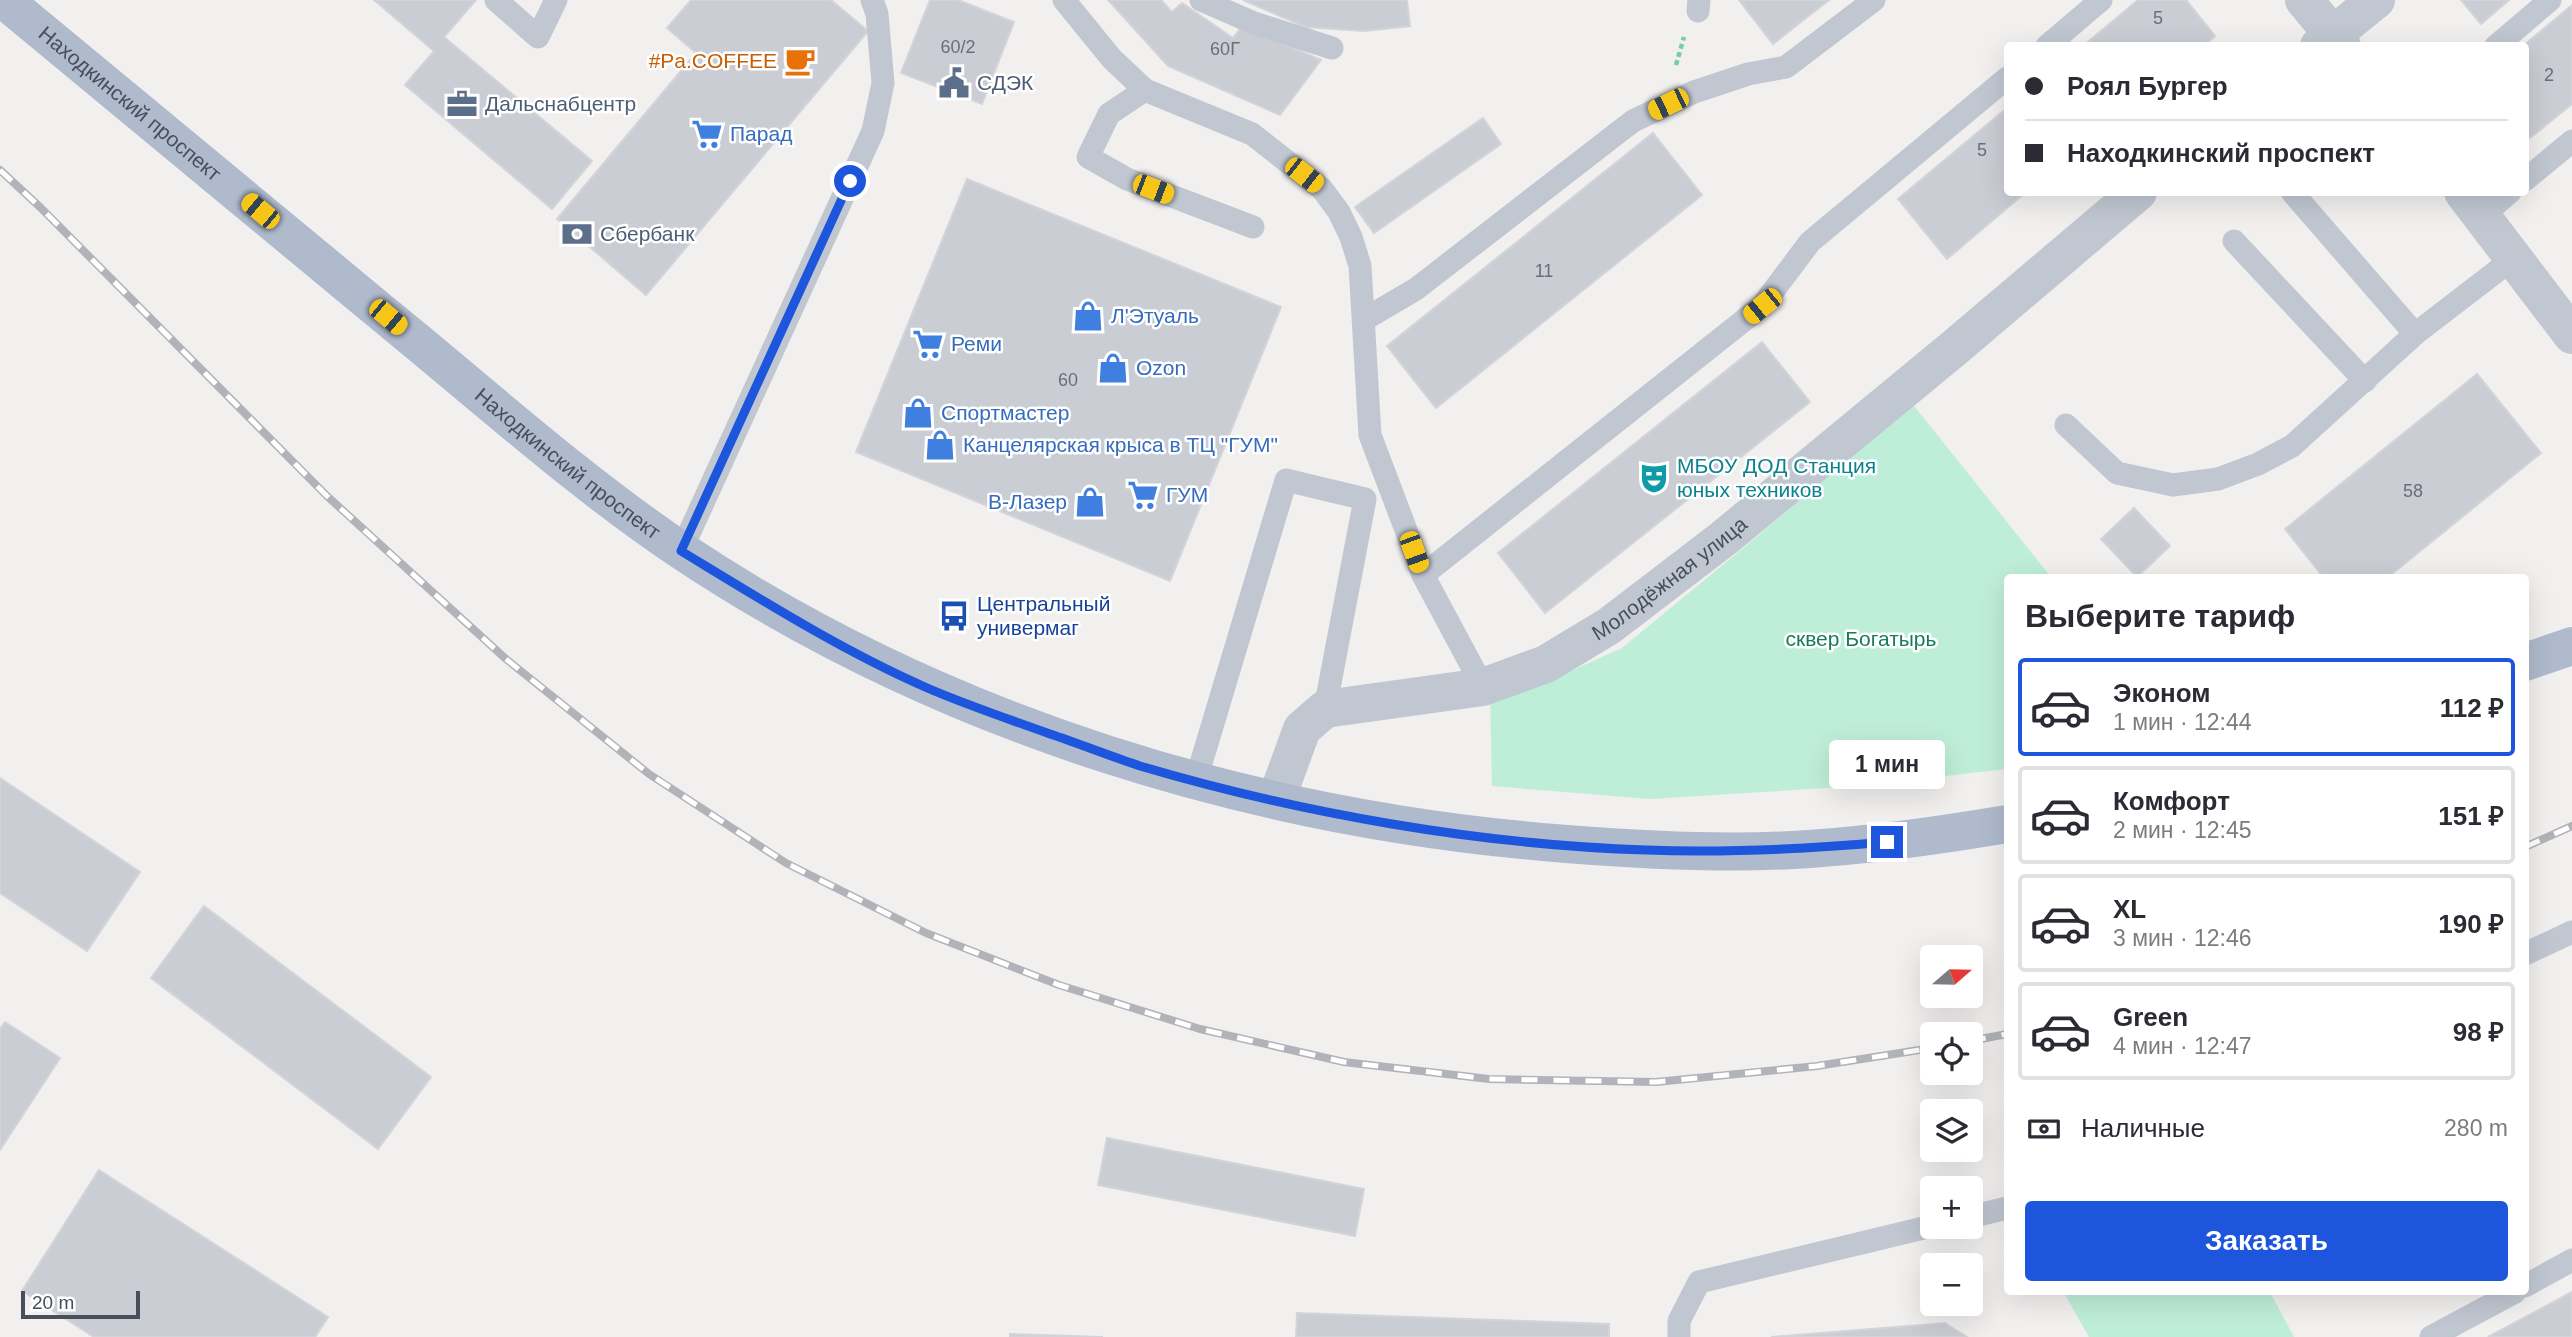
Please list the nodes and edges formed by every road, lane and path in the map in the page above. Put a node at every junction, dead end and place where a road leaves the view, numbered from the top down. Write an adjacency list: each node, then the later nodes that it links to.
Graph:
1 (4, 0): 31 (main road, Находкинский проспект)
2 (496, 0): 3 (lane)
3 (556, 0)
4 (872, 0): 31 (lane)
5 (1064, 0): 17 (lane)
6 (1201, 0): 15 (lane)
7 (1874, 0): 27 (lane)
8 (2101, 0): 12 (lane)
9 (2304, 0): 13 (street)
10 (2376, 0): 13 (street)
11 (2550, 0): 14 (lane)
12 (2051, 42)
13 (2331, 42)
14 (2501, 42)
15 (1332, 48)
16 (2004, 80): 32 (lane)
17 (1145, 90): 23 (lane); 27 (lane)
18 (2572, 141): 19 (lane)
19 (2529, 177)
20 (2133, 196): 35 (street, Молодёжная улица)
21 (2295, 196): 28 (lane)
22 (2485, 200): 25 (street)
23 (1253, 227)
24 (2234, 241): 29 (lane)
25 (2514, 258): 26 (street); 28 (lane)
26 (2565, 312)
27 (1365, 319): 32 (lane)
28 (2415, 334): 29 (lane)
29 (2365, 381): 30 (lane)
30 (2066, 425)
31 (681, 551): 37 (main road, Находкинский проспект)
32 (1423, 575): 35 (lane)
33 (2572, 646): 34 (main road)
34 (2529, 661)
35 (1483, 687): 36 (street, Молодёжная улица)
36 (1325, 709): 37 (lane); 38 (street)
37 (1196, 780): 38 (main road, Находкинский проспект)
38 (1276, 800): 39 (main road, Находкинский проспект)
39 (2004, 825)
40 (2572, 932): 41 (lane)
41 (2529, 952)
42 (2004, 1209): 43 (lane)
43 (1983, 1214)
44 (1920, 1229): 48 (lane)
45 (2572, 1260): 46 (lane)
46 (2529, 1284)
47 (2509, 1295): 49 (lane)
48 (1679, 1337)
49 (2431, 1337)

